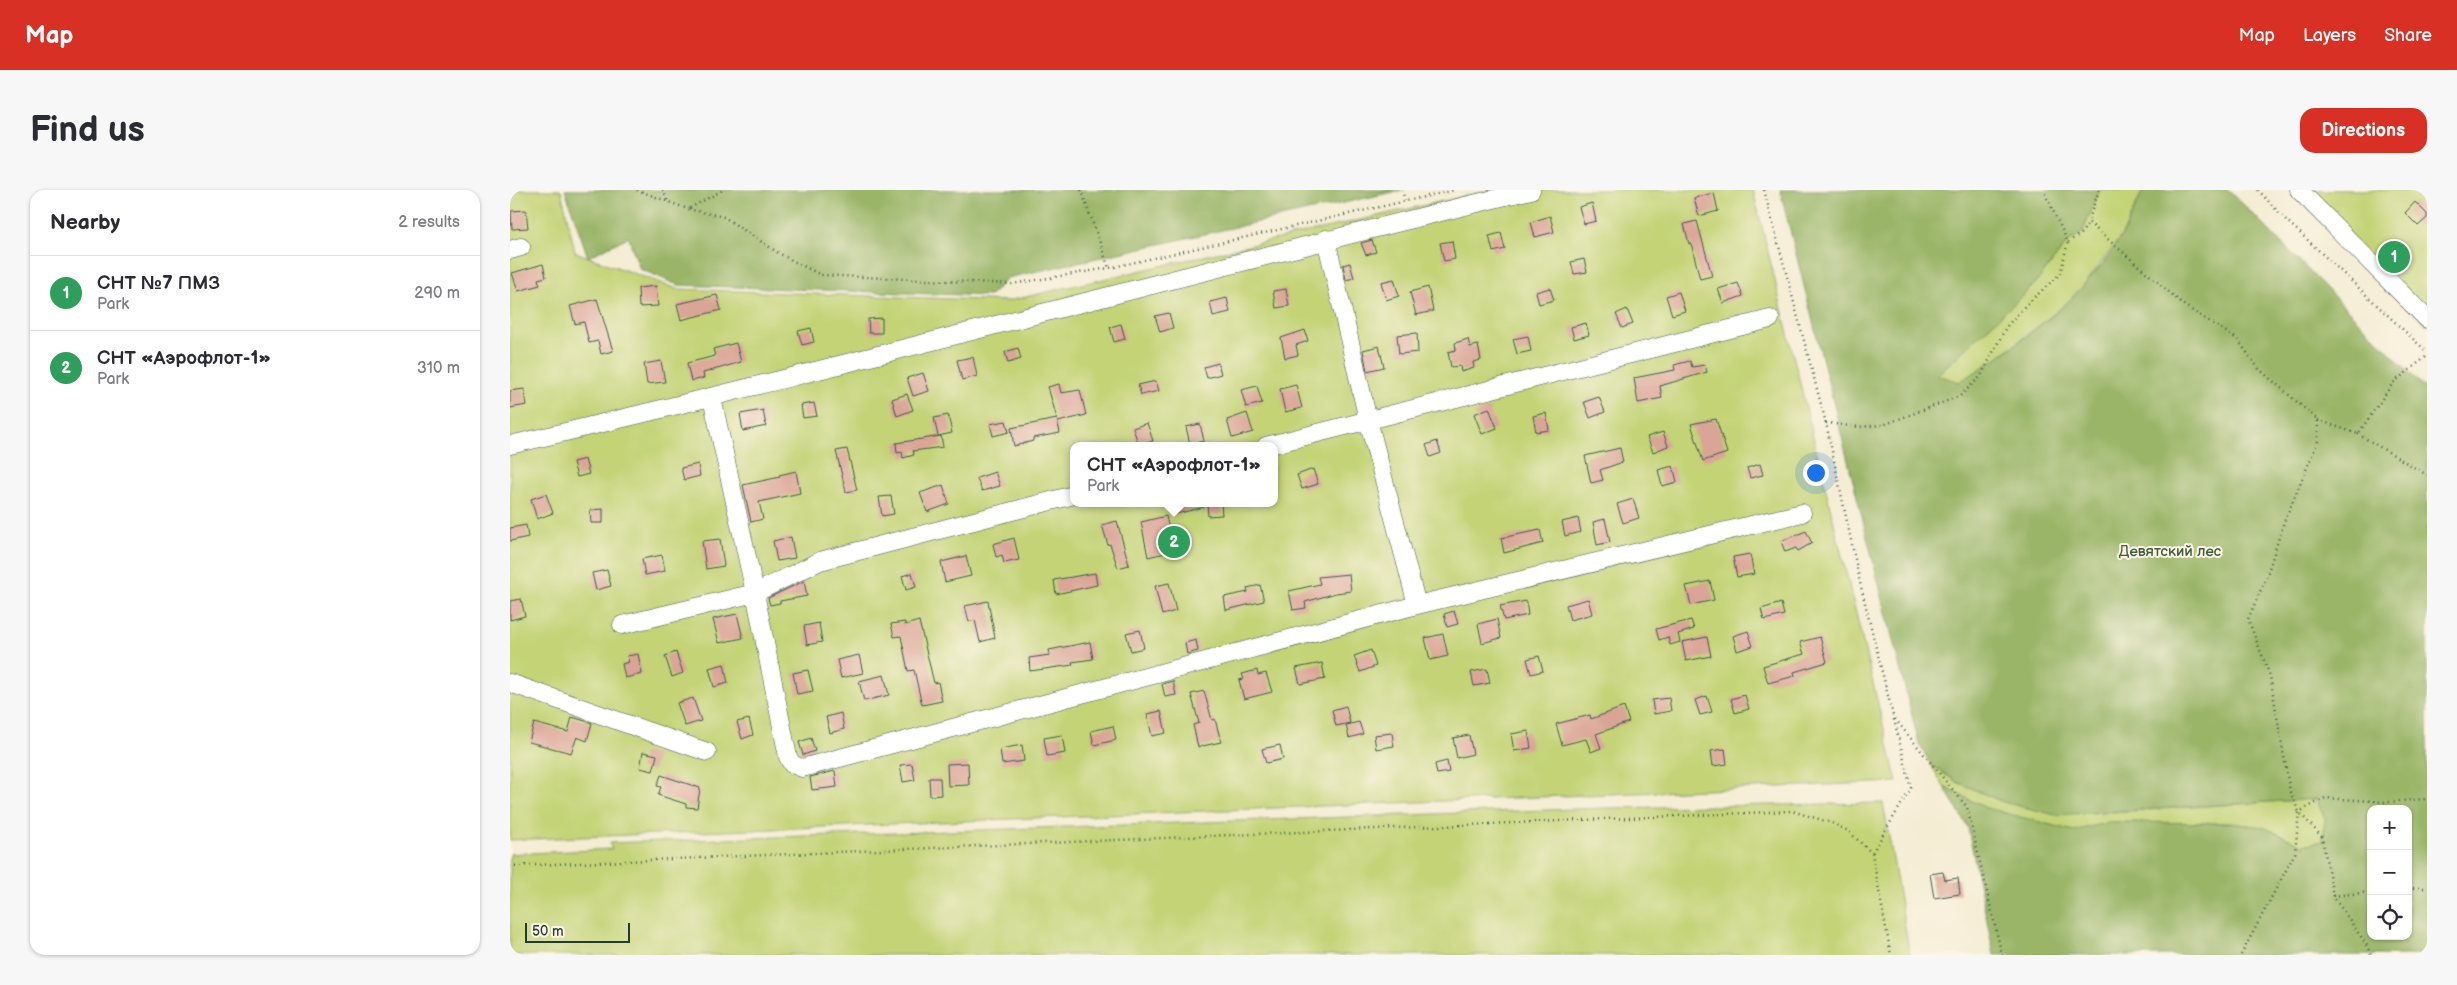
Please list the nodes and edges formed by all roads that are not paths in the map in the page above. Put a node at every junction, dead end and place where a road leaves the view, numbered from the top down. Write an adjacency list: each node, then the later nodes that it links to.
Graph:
1 (1531, 190): 3 (lane)
2 (2300, 190): 5 (lane)
3 (1326, 239): 6 (lane); 7 (lane)
4 (1770, 319): 7 (lane)
5 (2427, 319)
6 (712, 398): 9 (lane); 12 (lane)
7 (1368, 420): 8 (lane); 13 (lane)
8 (1278, 443)
9 (510, 445)
10 (1070, 496): 12 (lane)
11 (1802, 513): 13 (lane)
12 (755, 593): 13 (lane); 14 (lane)
13 (1417, 605)
14 (622, 625)
15 (510, 683): 16 (lane)
16 (707, 752)

